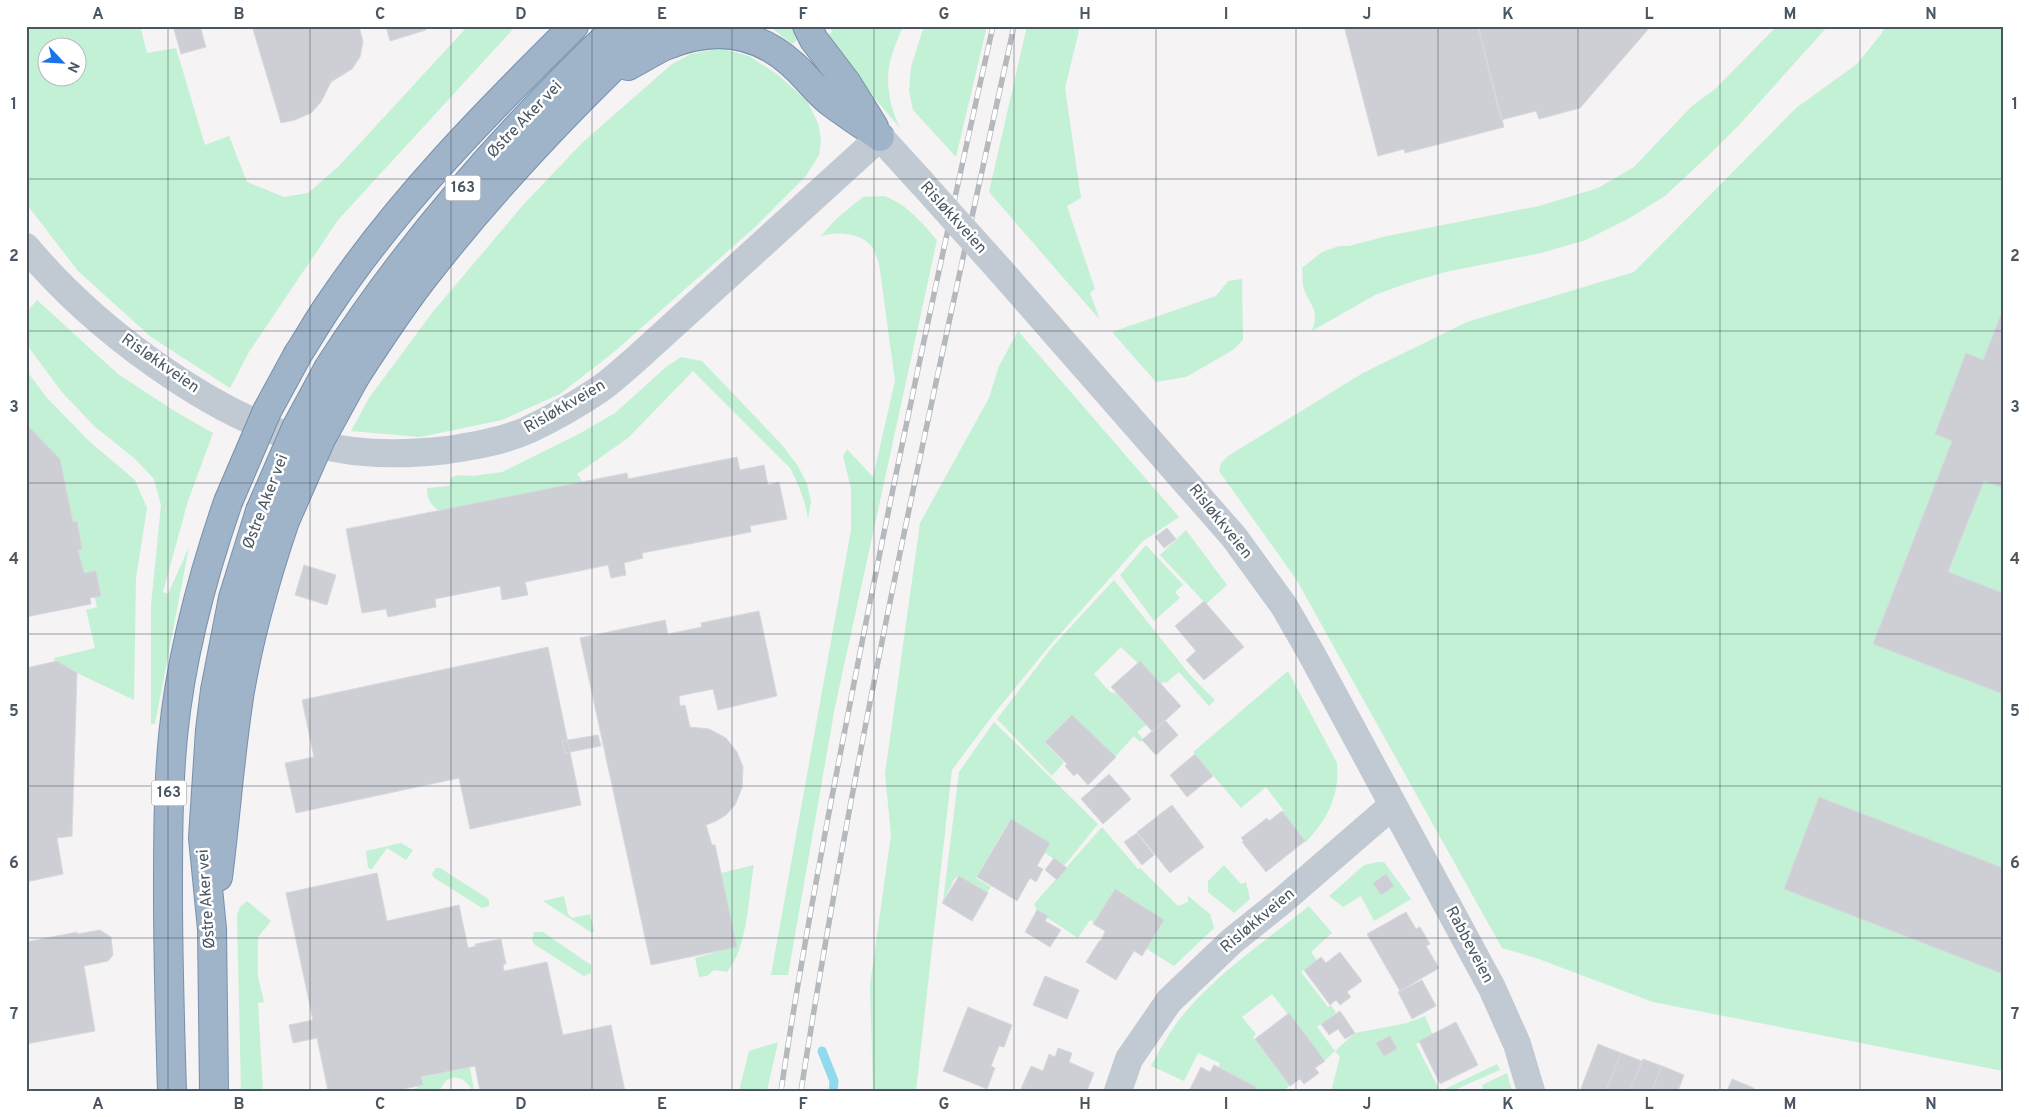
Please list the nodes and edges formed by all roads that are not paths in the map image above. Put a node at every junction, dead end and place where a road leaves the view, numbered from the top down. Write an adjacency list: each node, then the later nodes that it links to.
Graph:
1 (558, 26): 6 (highway)
2 (574, 26): 6 (highway, Østre Aker vei / 163)
3 (618, 26): 10 (highway, Østre Aker vei / 163, bridge)
4 (656, 26): 7 (highway, 163)
5 (807, 26): 8 (highway)
6 (540, 60): 12 (highway, Østre Aker vei / 163, bridge)
7 (598, 82): 8 (highway); 10 (highway, 163, bridge)
8 (880, 137): 9 (street, Risløkkveien); 11 (street, Risløkkveien, bridge)
9 (26, 246)
10 (272, 516): 13 (highway, Østre Aker vei / 163)
11 (1393, 805): 14 (street, Risløkkveien); 15 (street, Rabbeveien)
12 (172, 1091)
13 (214, 1091)
14 (1118, 1091)
15 (1531, 1091)

